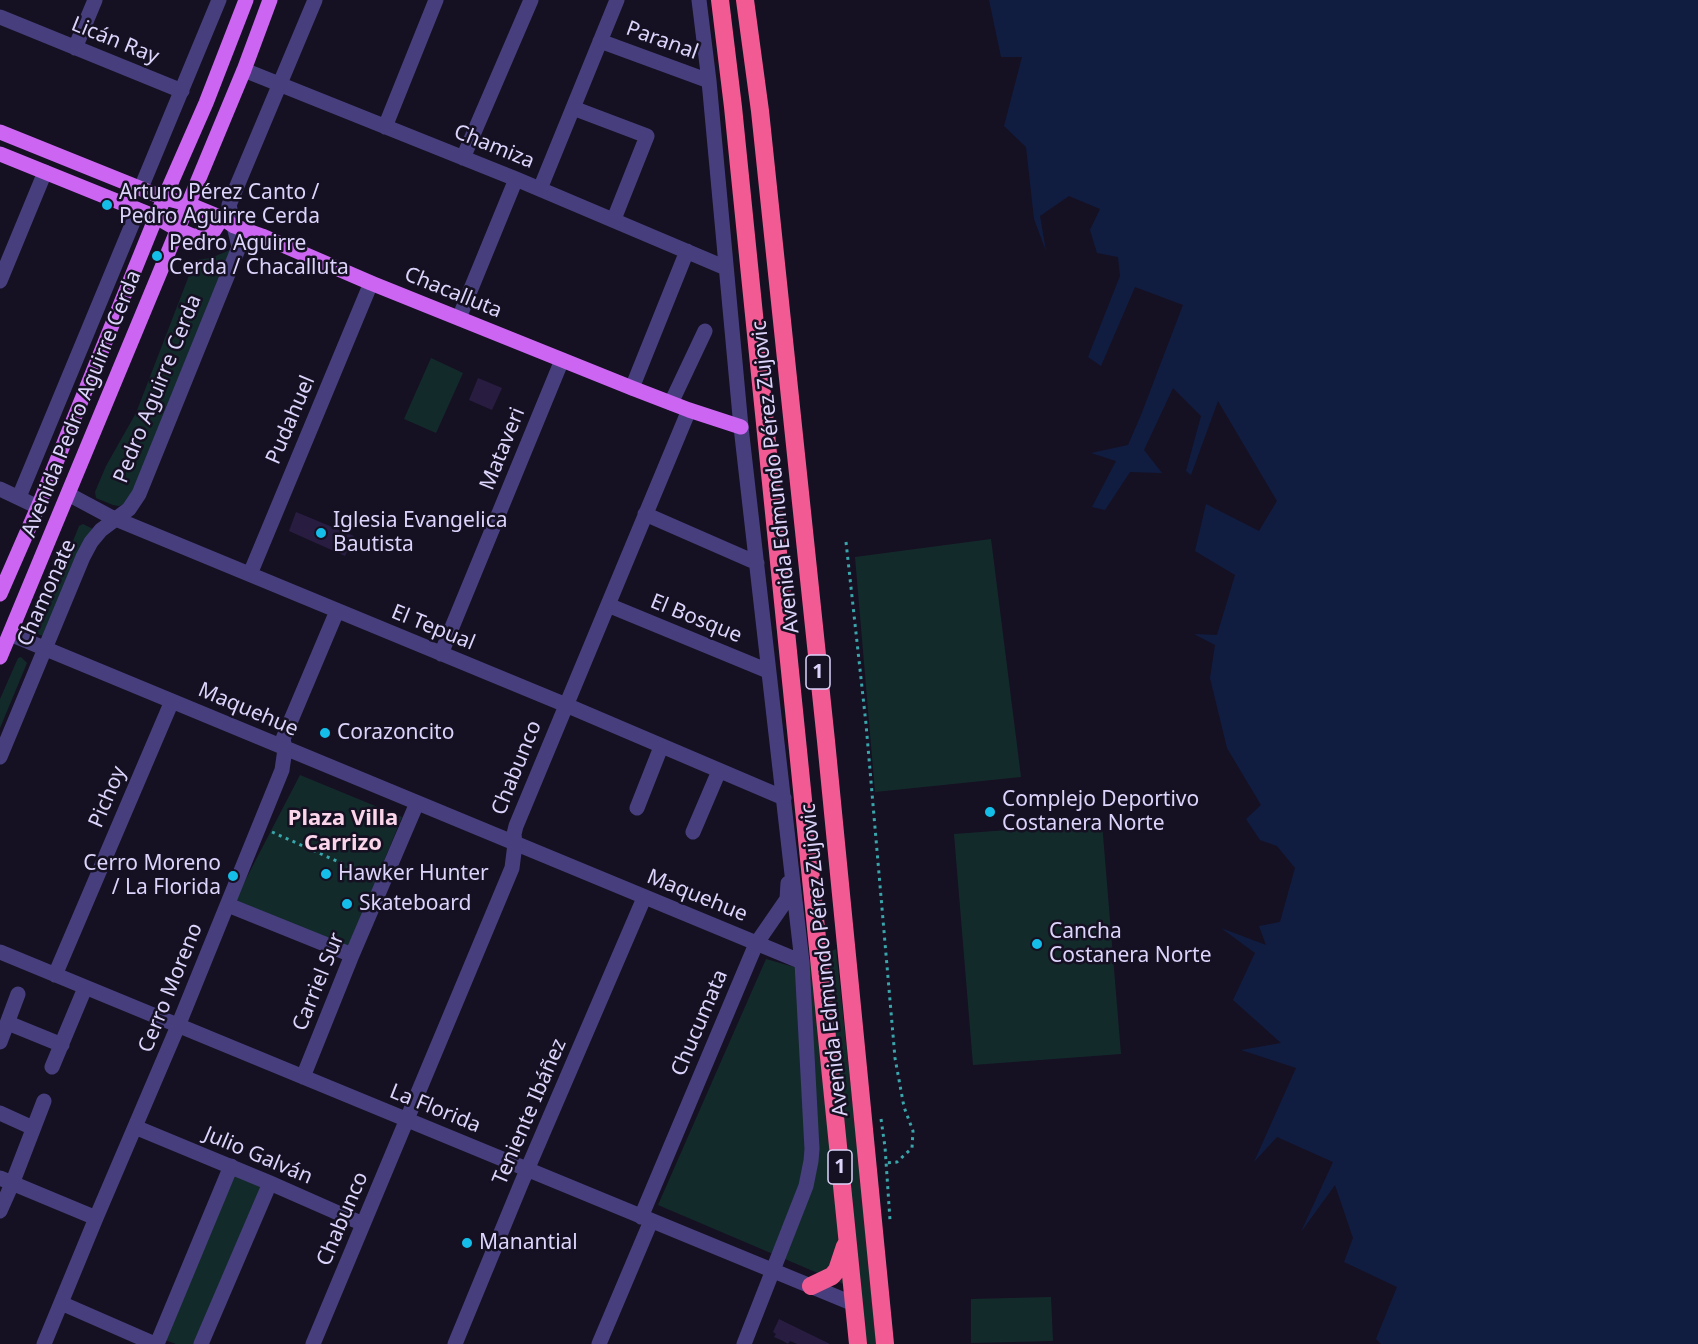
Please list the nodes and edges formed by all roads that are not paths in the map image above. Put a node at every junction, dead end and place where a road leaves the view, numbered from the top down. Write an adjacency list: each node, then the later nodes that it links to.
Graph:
1 (95, 0): 14 (street)
2 (219, 0): 18 (street)
3 (246, 0): 28 (main road, Avenida Pedro Aguirre Cerda)
4 (270, 0): 15 (main road, Avenida Pedro Aguirre Cerda)
5 (315, 0): 17 (street, Pedro Aguirre Cerda)
6 (436, 0): 20 (street)
7 (531, 0): 23 (street)
8 (617, 0): 13 (street)
9 (699, 0): 16 (street, Avenida Edmundo Pérez Zujovic)
10 (720, 0): 104 (highway, Avenida Edmundo Pérez Zujovic / 1)
11 (745, 0): 117 (highway, Avenida Edmundo Pérez Zujovic / 1)
12 (0, 17): 14 (street, Licán Ray)
13 (600, 41): 16 (street, Paranal); 19 (street)
14 (75, 48): 18 (street, Licán Ray)
15 (244, 70): 17 (street, Chamiza); 29 (main road, Avenida Pedro Aguirre Cerda)
16 (709, 81): 37 (street, Avenida Edmundo Pérez Zujovic)
17 (280, 84): 20 (street, Chamiza); 33 (street, Pedro Aguirre Cerda)
18 (182, 91): 26 (street)
19 (573, 108): 27 (street); 32 (street)
20 (385, 127): 23 (street, Chamiza)
21 (0, 132): 26 (main road, Chacalluta)
22 (0, 154): 24 (main road)
23 (463, 158): 25 (street, Chamiza)
24 (45, 172): 30 (main road); 36 (street)
25 (516, 179): 27 (street, Chamiza); 40 (street)
26 (141, 188): 28 (main road, Chacalluta)
27 (540, 189): 32 (street, Chamiza)
28 (164, 198): 29 (main road, Chacalluta); 31 (main road, Avenida Pedro Aguirre Cerda)
29 (188, 204): 33 (main road, Chacalluta); 34 (main road, Avenida Pedro Aguirre Cerda)
30 (138, 210): 31 (main road); 50 (street, Avenida Pedro Aguirre Cerda)
31 (156, 217): 34 (main road); 47 (main road, Avenida Pedro Aguirre Cerda)
32 (614, 219): 35 (street, Chamiza)
33 (228, 222): 34 (main road); 39 (main road, Chacalluta); 53 (street, Pedro Aguirre Cerda)
34 (177, 229): 49 (main road, Avenida Pedro Aguirre Cerda)
35 (687, 251): 37 (street, Chamiza); 43 (street)
36 (4, 259): 38 (street)
37 (726, 268): 46 (street, Avenida Edmundo Pérez Zujovic)
38 (0, 281)
39 (371, 283): 40 (main road, Chacalluta); 55 (street, Pudahuel)
40 (459, 318): 42 (main road, Chacalluta)
41 (705, 331): 44 (street)
42 (562, 360): 43 (main road, Chacalluta); 61 (street, Mataveri)
43 (632, 388): 44 (main road, Chacalluta)
44 (671, 403): 45 (main road, Chacalluta)
45 (689, 410): 46 (main road, Chacalluta); 52 (street, Chabunco)
46 (741, 427): 54 (street, Avenida Edmundo Pérez Zujovic)
47 (57, 456): 49 (main road); 51 (main road, Avenida Pedro Aguirre Cerda)
48 (0, 489): 50 (street)
49 (68, 494): 53 (street, El Tepual); 59 (main road, Avenida Pedro Aguirre Cerda)
50 (19, 497): 51 (street)
51 (38, 507): 56 (main road, Avenida Pedro Aguirre Cerda)
52 (645, 514): 54 (street); 57 (street, Chabunco)
53 (115, 518): 55 (street, El Tepual); 60 (street, Chamonate)
54 (757, 563): 63 (street, Avenida Edmundo Pérez Zujovic)
55 (250, 574): 58 (street, El Tepual)
56 (0, 594)
57 (608, 605): 63 (street, El Bosque); 65 (street, Chabunco)
58 (337, 611): 61 (street, El Tepual); 67 (street, Cerro Moreno)
59 (10, 634): 60 (street, Maquehue); 62 (main road, Avenida Pedro Aguirre Cerda)
60 (45, 648): 64 (street, Maquehue); 68 (street, Chamonate)
61 (441, 654): 65 (street, El Tepual)
62 (0, 657)
63 (768, 671): 70 (street, Avenida Edmundo Pérez Zujovic)
64 (172, 701): 67 (street, Maquehue); 82 (street, Pichoy)
65 (566, 705): 66 (street, El Tepual); 74 (street, Chabunco)
66 (661, 747): 69 (street, El Tepual); 72 (street)
67 (285, 749): 71 (street, Maquehue); 77 (street, Cerro Moreno)
68 (0, 758)
69 (719, 771): 70 (street, El Tepual); 73 (street)
70 (784, 798): 75 (street, Avenida Edmundo Pérez Zujovic)
71 (417, 803): 74 (street, Maquehue); 80 (street, Carriel Sur)
72 (637, 808)
73 (693, 832)
74 (515, 844): 76 (street, Maquehue); 93 (street, Chabunco)
75 (790, 847): 78 (street, Chucumata); 81 (street, Avenida Edmundo Pérez Zujovic)
76 (644, 898): 78 (street, Maquehue); 97 (street, Teniente Ibáñez)
77 (228, 905): 80 (street); 86 (street, Cerro Moreno)
78 (756, 944): 81 (street, Maquehue); 102 (street, Chucumata)
79 (0, 952): 82 (street, La Florida)
80 (352, 955): 90 (street, Carriel Sur)
81 (802, 962): 105 (street, Avenida Edmundo Pérez Zujovic)
82 (55, 975): 83 (street, La Florida)
83 (85, 988): 86 (street, La Florida); 88 (street)
84 (18, 994): 85 (street)
85 (8, 1023): 87 (street); 88 (street)
86 (178, 1026): 90 (street, La Florida); 94 (street, Cerro Moreno)
87 (0, 1042)
88 (62, 1045): 89 (street)
89 (52, 1067)
90 (303, 1077): 93 (street, La Florida)
91 (44, 1101): 95 (street)
92 (0, 1113): 95 (street)
93 (408, 1120): 97 (street, La Florida); 103 (street, Chabunco)
94 (135, 1127): 96 (street, Julio Galván); 101 (street, Cerro Moreno)
95 (33, 1128): 98 (street)
96 (231, 1166): 99 (street, Julio Galván); 110 (street)
97 (528, 1170): 102 (street, La Florida); 113 (street, Teniente Ibáñez)
98 (6, 1181): 100 (street); 101 (street)
99 (270, 1183): 103 (street, Julio Galván); 111 (street)
100 (0, 1210)
101 (96, 1218): 107 (street, Cerro Moreno)
102 (646, 1219): 105 (street, La Florida); 114 (street, Chucumata)
103 (363, 1224): 112 (street, Chabunco)
104 (848, 1239): 106 (highway); 108 (highway, Avenida Edmundo Pérez Zujovic / 1)
105 (772, 1270): 106 (street, La Florida); 115 (street, Avenida Edmundo Pérez Zujovic)
106 (811, 1286): 108 (street, La Florida)
107 (61, 1303): 109 (street, Cerro Moreno); 110 (street)
108 (854, 1304): 116 (highway, Avenida Edmundo Pérez Zujovic / 1)
109 (44, 1344)
110 (156, 1344)
111 (201, 1344)
112 (313, 1344)
113 (455, 1344)
114 (599, 1344)
115 (744, 1344)
116 (858, 1344)
117 (885, 1344)

